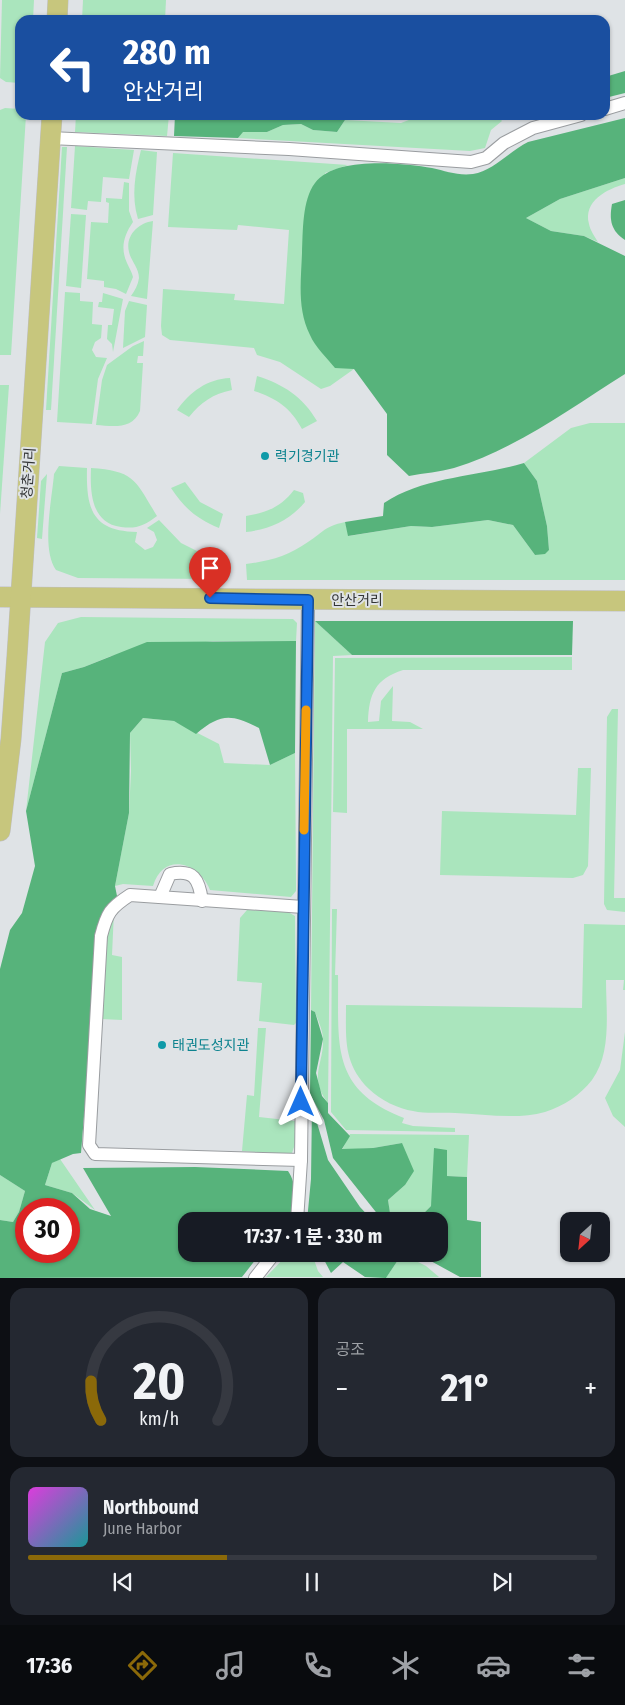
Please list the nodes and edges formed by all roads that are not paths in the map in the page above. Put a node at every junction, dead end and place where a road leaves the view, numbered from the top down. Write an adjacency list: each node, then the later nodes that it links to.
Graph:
1 (58, 0): 2 (main road)
2 (57, 15)
3 (625, 103): 4 (street)
4 (610, 108)
5 (52, 120): 7 (main road, 청춘거리)
6 (563, 120): 7 (street)
7 (50, 138): 9 (main road, 청춘거리)
8 (0, 597): 9 (main road, 안산거리)
9 (21, 597): 10 (main road, 안산거리); 12 (main road, 청춘거리)
10 (308, 600): 11 (main road, 안산거리); 15 (street)
11 (625, 601)
12 (0, 831)
13 (160, 898): 14 (street); 14 (street); 16 (street)
14 (202, 901): 15 (street)
15 (303, 907): 16 (street)
16 (301, 1160): 17 (street)
17 (298, 1212)
18 (268, 1262): 19 (street)
19 (256, 1278)

